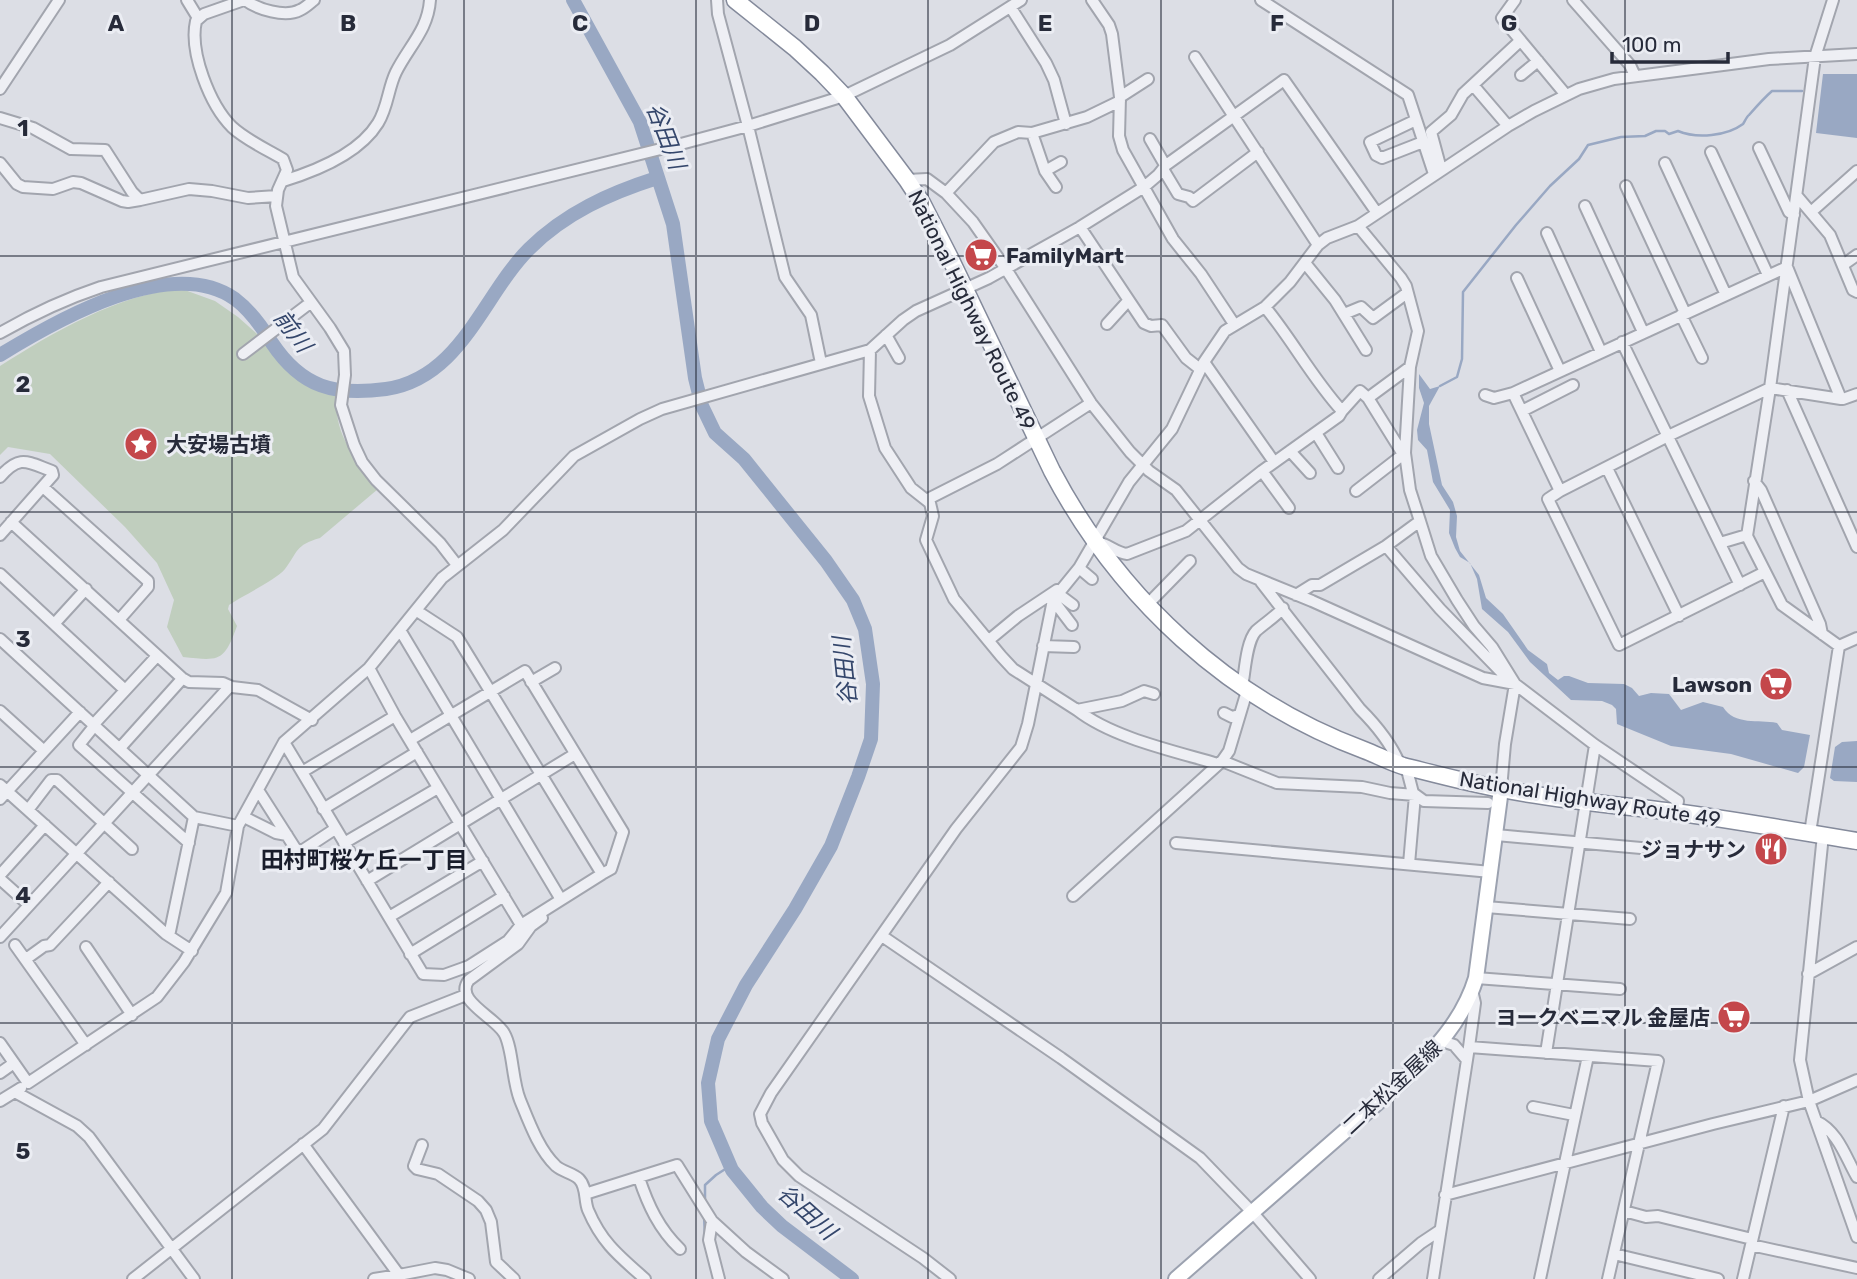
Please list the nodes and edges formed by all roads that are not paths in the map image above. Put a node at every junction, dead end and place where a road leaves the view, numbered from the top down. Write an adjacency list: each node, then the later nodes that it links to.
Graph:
1 (60, 0): 25 (street)
2 (187, 0): 15 (street)
3 (244, 0): 4 (street); 15 (street)
4 (314, 0)
5 (430, 0): 48 (street)
6 (717, 0): 33 (street)
7 (735, 0): 27 (highway, National Highway Route 49)
8 (1021, 0): 14 (street)
9 (1261, 0): 31 (street)
10 (1515, 0): 16 (street)
11 (1573, 0): 22 (street)
12 (1833, 0): 19 (street)
13 (1094, 1): 28 (street)
14 (1011, 8): 27 (street); 32 (street)
15 (198, 18): 48 (street)
16 (1520, 41): 20 (street); 24 (street)
17 (1857, 54): 19 (street)
18 (1195, 57): 29 (street)
19 (1815, 57): 22 (street); 55 (street)
20 (1538, 61): 21 (street); 26 (street)
21 (1521, 75)
22 (1635, 76): 26 (street)
23 (1148, 79): 28 (street)
24 (1473, 85): 34 (street); 47 (street)
25 (0, 89)
26 (1566, 95): 34 (street)
27 (844, 96): 33 (street); 49 (highway, National Highway Route 49)
28 (1120, 99): 32 (street); 52 (street)
29 (1234, 116): 39 (street); 44 (street); 59 (street)
30 (0, 118): 56 (street)
31 (1416, 120): 37 (street); 37 (street)
32 (1066, 124): 35 (street)
33 (748, 126): 64 (street); 94 (street)
34 (1508, 126): 47 (street)
35 (1032, 133): 45 (street); 53 (street)
36 (1150, 139): 44 (street)
37 (1423, 142): 47 (street)
38 (1759, 148): 60 (street)
39 (1258, 152): 44 (street); 65 (street)
40 (1711, 152): 71 (street)
41 (1061, 162): 45 (street)
42 (0, 163): 56 (street)
43 (1665, 163): 76 (street)
44 (1164, 167): 52 (street)
45 (1045, 171): 51 (street)
46 (1857, 171): 58 (street)
47 (1437, 172): 59 (street)
48 (283, 180): 54 (street)
49 (907, 180): 53 (street); 73 (highway, National Highway Route 49)
50 (1626, 186): 81 (street)
51 (1056, 187)
52 (1144, 187): 62 (street); 83 (street)
53 (946, 193): 70 (street)
54 (277, 196): 56 (street); 64 (street)
55 (1797, 196): 58 (street); 60 (street)
56 (140, 200)
57 (1585, 206): 84 (street)
58 (1811, 212): 68 (street)
59 (1377, 213): 61 (street)
60 (1794, 215): 69 (street)
61 (1358, 226): 65 (street); 75 (street)
62 (1080, 227): 70 (street); 77 (street)
63 (1547, 233): 90 (street)
64 (285, 240): 78 (street); 85 (street)
65 (1318, 245): 67 (street)
66 (1857, 255): 68 (street)
67 (1306, 263): 79 (street); 80 (street)
68 (1843, 265): 74 (street)
69 (1787, 267): 71 (street); 99 (street); 105 (street)
70 (1006, 269): 73 (street); 106 (street)
71 (1768, 275): 76 (street)
72 (1517, 278): 97 (street)
73 (964, 290): 86 (street); 111 (highway, National Highway Route 49)
74 (1857, 292)
75 (1407, 293): 80 (street); 96 (street)
76 (1726, 295): 81 (street)
77 (1128, 301): 82 (street); 95 (street)
78 (310, 303): 91 (street); 137 (street)
79 (1265, 307): 83 (street); 107 (street)
80 (1344, 314): 89 (street)
81 (1683, 314): 84 (street); 93 (street)
82 (1107, 324)
83 (1234, 324): 95 (street)
84 (1643, 332): 87 (street)
85 (0, 334)
86 (886, 335): 88 (street); 92 (street)
87 (1622, 342): 90 (street); 110 (street)
88 (870, 350): 94 (street); 125 (street)
89 (1366, 350)
90 (1601, 352): 97 (street)
91 (243, 354)
92 (899, 358)
93 (1702, 358)
94 (821, 363): 137 (street)
95 (1202, 365): 114 (street); 115 (street)
96 (1410, 367): 104 (street); 113 (street)
97 (1560, 371): 101 (street)
98 (1573, 386): 108 (street)
99 (1770, 388): 100 (street); 110 (street); 121 (street)
100 (1787, 390): 105 (street); 135 (street)
101 (1513, 393): 103 (street); 108 (street)
102 (1857, 394): 105 (street)
103 (1485, 396)
104 (1368, 398): 107 (street); 113 (street)
105 (1841, 399)
106 (1091, 403): 111 (street); 115 (street)
107 (1342, 411): 109 (street)
108 (1522, 411): 124 (street)
109 (1315, 433): 112 (street); 116 (street)
110 (1668, 436): 117 (street); 133 (street)
111 (1036, 438): 125 (street); 132 (highway, National Highway Route 49)
112 (1290, 451): 114 (street); 119 (street)
113 (1405, 453): 123 (street); 128 (street)
114 (1274, 462): 118 (street)
115 (1141, 464): 127 (street); 132 (street)
116 (1338, 468)
117 (1607, 468): 124 (street); 152 (street)
118 (1262, 471): 126 (street); 127 (street)
119 (1310, 473)
120 (0, 477): 122 (street)
121 (1754, 481): 131 (street); 157 (street)
122 (43, 487): 129 (street); 153 (street)
123 (1356, 491)
124 (1560, 491): 152 (street)
125 (928, 499): 160 (street)
126 (1289, 508)
127 (1200, 521): 132 (street); 142 (street)
128 (1420, 521): 134 (street); 170 (street)
129 (11, 522): 130 (street); 144 (street)
130 (0, 535)
131 (1747, 535): 133 (street); 139 (street)
132 (1095, 542): 138 (street); 149 (highway, National Highway Route 49)
133 (1720, 543): 143 (street)
134 (1386, 546): 147 (street); 170 (street)
135 (1857, 547)
136 (1190, 561): 149 (street)
137 (457, 565): 151 (street)
138 (1079, 568): 141 (street); 146 (street)
139 (1765, 572): 143 (street); 157 (street)
140 (4, 578): 145 (street); 154 (street)
141 (1091, 579)
142 (1259, 580): 147 (street); 150 (street)
143 (1740, 584): 152 (street)
144 (86, 589): 153 (street); 154 (street)
145 (0, 591)
146 (1057, 593): 148 (street); 155 (street); 160 (street); 161 (street)
147 (1296, 595): 170 (street)
148 (1073, 605)
149 (1146, 606): 172 (highway, National Highway Route 49)
150 (1283, 608): 172 (street); 193 (street)
151 (417, 611): 156 (street); 174 (street)
152 (1679, 615)
153 (119, 620): 164 (street)
154 (55, 623): 173 (street)
155 (1072, 625)
156 (400, 629): 165 (street); 180 (street)
157 (1822, 634): 162 (street)
158 (1857, 638): 162 (street)
159 (0, 639): 178 (street)
160 (989, 640): 169 (street)
161 (1043, 646): 163 (street); 169 (street)
162 (1839, 646): 215 (street)
163 (1074, 647)
164 (157, 656): 167 (street); 173 (street)
165 (369, 668): 182 (street); 183 (street)
166 (555, 668): 168 (street)
167 (182, 679): 171 (street); 188 (street)
168 (531, 682): 174 (street); 191 (street)
169 (1035, 684): 176 (street); 243 (street)
170 (1515, 684): 187 (street); 198 (street)
171 (229, 687): 183 (street); 195 (street)
172 (1244, 689): 181 (street); 193 (highway, National Highway Route 49)
173 (125, 690): 184 (street)
174 (490, 691): 180 (street); 196 (street)
175 (1154, 694): 176 (street)
176 (1077, 710): 192 (street)
177 (0, 711): 189 (street)
178 (79, 712): 184 (street); 189 (street)
179 (1224, 713): 181 (street)
180 (450, 715): 185 (street); 203 (street)
181 (1239, 715): 192 (street)
182 (395, 716): 185 (street); 194 (street)
183 (312, 720): 186 (street)
184 (94, 725): 188 (street); 201 (street)
185 (410, 740): 190 (street)
186 (284, 742): 194 (street); 199 (street)
187 (1595, 745): 204 (street); 208 (street)
188 (120, 748): 195 (street)
189 (43, 750): 200 (street)
190 (417, 752): 197 (street); 206 (street)
191 (575, 754): 196 (street); 230 (street)
192 (1220, 763): 202 (street); 234 (street)
193 (1403, 766): 198 (highway, National Highway Route 49); 202 (street)
194 (302, 772): 206 (street)
195 (149, 774): 201 (street); 209 (street)
196 (541, 775): 203 (street); 230 (street)
197 (438, 788): 213 (street); 221 (street)
198 (1501, 789): 204 (highway, National Highway Route 49); 217 (main road, 二本松金屋線)
199 (258, 790): 211 (street); 216 (street)
200 (2, 792): 207 (street)
201 (132, 792): 210 (street); 220 (street)
202 (1415, 795): 205 (street); 227 (street)
203 (501, 800): 213 (street); 235 (street)
204 (1586, 801): 208 (highway, National Highway Route 49); 219 (street)
205 (1488, 803)
206 (323, 809): 214 (street)
207 (28, 810): 210 (street); 212 (street)
208 (1676, 812): 215 (highway, National Highway Route 49)
209 (194, 817): 211 (street); 220 (street)
210 (105, 822): 224 (street); 225 (street)
211 (241, 822): 216 (street); 248 (street)
212 (45, 825): 225 (street); 229 (street)
213 (461, 825): 226 (street); 231 (street)
214 (335, 829): 216 (street); 221 (street)
215 (1816, 834): 218 (highway, National Highway Route 49); 251 (street)
216 (287, 835)
217 (1496, 835): 219 (street); 228 (main road, 二本松金屋線)
218 (1857, 841)
219 (1580, 842): 223 (street); 238 (street)
220 (189, 843): 242 (street)
221 (344, 843): 231 (street)
222 (1176, 843): 227 (street)
223 (1640, 848)
224 (132, 849)
225 (77, 853): 232 (street); 236 (street)
226 (483, 861): 233 (street); 239 (street)
227 (1409, 864): 228 (street)
228 (1491, 872): 237 (main road, 二本松金屋線)
229 (0, 877): 236 (street)
230 (597, 877): 235 (street); 255 (street)
231 (367, 881): 239 (street)
232 (109, 882): 242 (street); 250 (street)
233 (504, 896): 241 (street); 249 (street)
234 (1073, 896)
235 (560, 898): 241 (street)
236 (29, 905): 244 (street)
237 (1486, 907): 238 (street); 253 (main road, 二本松金屋線)
238 (1568, 913): 240 (street); 252 (street)
239 (389, 917): 249 (street)
240 (1630, 919)
241 (521, 925): 249 (street)
242 (169, 936): 248 (street)
243 (883, 936): 284 (street); 302 (street)
244 (0, 937)
245 (15, 945): 250 (street)
246 (86, 947): 256 (street)
247 (1857, 947): 251 (street)
248 (192, 951): 256 (street)
249 (410, 954)
250 (26, 959): 259 (street)
251 (1808, 974): 270 (street)
252 (1558, 983): 253 (street); 254 (street); 261 (street)
253 (1474, 984): 257 (main road, 二本松金屋線); 260 (street)
254 (1620, 989)
255 (466, 995): 275 (street); 281 (street)
256 (132, 1015): 259 (street)
257 (1442, 1041): 263 (street); 284 (main road, 二本松金屋線)
258 (0, 1044): 264 (street)
259 (86, 1045): 267 (street)
260 (1469, 1046): 261 (street); 263 (street)
261 (1546, 1053): 262 (street)
262 (1588, 1056): 273 (street); 276 (street)
263 (1466, 1059): 282 (street)
264 (14, 1063): 265 (street); 267 (street)
265 (0, 1073)
266 (1857, 1080): 270 (street)
267 (28, 1083): 268 (street)
268 (15, 1092): 269 (street); 289 (street)
269 (0, 1101)
270 (1810, 1101): 272 (street); 274 (street)
271 (1533, 1107): 273 (street)
272 (1784, 1107): 276 (street); 288 (street)
273 (1574, 1115): 278 (street)
274 (1816, 1121): 279 (street); 287 (street)
275 (303, 1144): 289 (street); 293 (street)
276 (1639, 1144): 278 (street); 283 (street)
277 (422, 1145): 298 (street)
278 (1564, 1163): 282 (street); 307 (street)
279 (1857, 1177)
280 (639, 1178): 281 (street); 285 (street); 290 (street)
281 (585, 1194): 299 (street)
282 (1445, 1195): 286 (street)
283 (1624, 1211): 288 (street); 291 (street)
284 (1253, 1213): 303 (main road, 二本松金屋線); 304 (street)
285 (712, 1221): 300 (street); 301 (street)
286 (1439, 1231): 305 (street); 306 (street)
287 (1857, 1237)
288 (1752, 1242): 292 (street); 310 (street)
289 (172, 1249): 294 (street); 295 (street)
290 (680, 1249)
291 (1614, 1254): 308 (street); 309 (street)
292 (1857, 1268)
293 (399, 1275): 296 (street); 297 (street)
294 (133, 1279)
295 (194, 1279)
296 (374, 1279)
297 (469, 1279)
298 (514, 1279)
299 (645, 1279)
300 (719, 1279)
301 (782, 1279)
302 (950, 1279)
303 (1177, 1279)
304 (1310, 1279)
305 (1379, 1279)
306 (1433, 1279)
307 (1540, 1279)
308 (1608, 1279)
309 (1718, 1279)
310 (1744, 1279)

